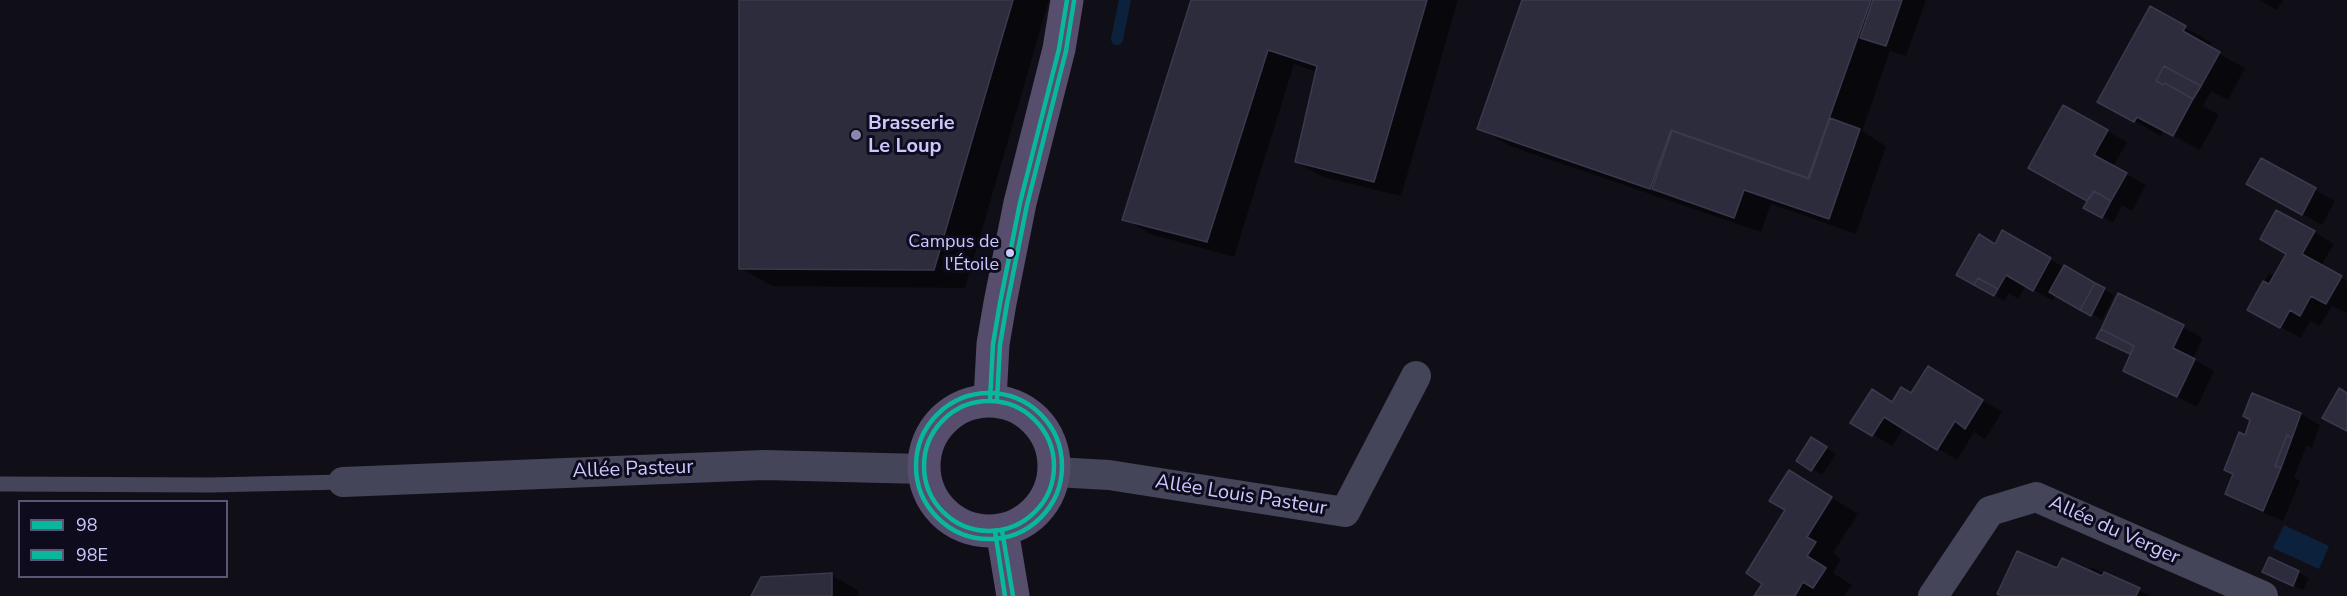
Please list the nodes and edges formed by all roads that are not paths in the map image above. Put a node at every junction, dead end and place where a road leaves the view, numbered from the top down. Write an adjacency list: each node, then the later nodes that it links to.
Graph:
1 (1067, 0): 3 (main road)
2 (1416, 376): 5 (street, Allée Louis Pasteur)
3 (990, 400): 4 (main road); 5 (main road)
4 (923, 469): 6 (street, Allée Pasteur); 8 (main road)
5 (1055, 472): 8 (main road)
6 (342, 482): 7 (lane)
7 (0, 484)
8 (1002, 530): 9 (main road)
9 (1013, 596)
10 (1933, 596): 11 (street, Allée du Verger)
11 (2263, 596)

